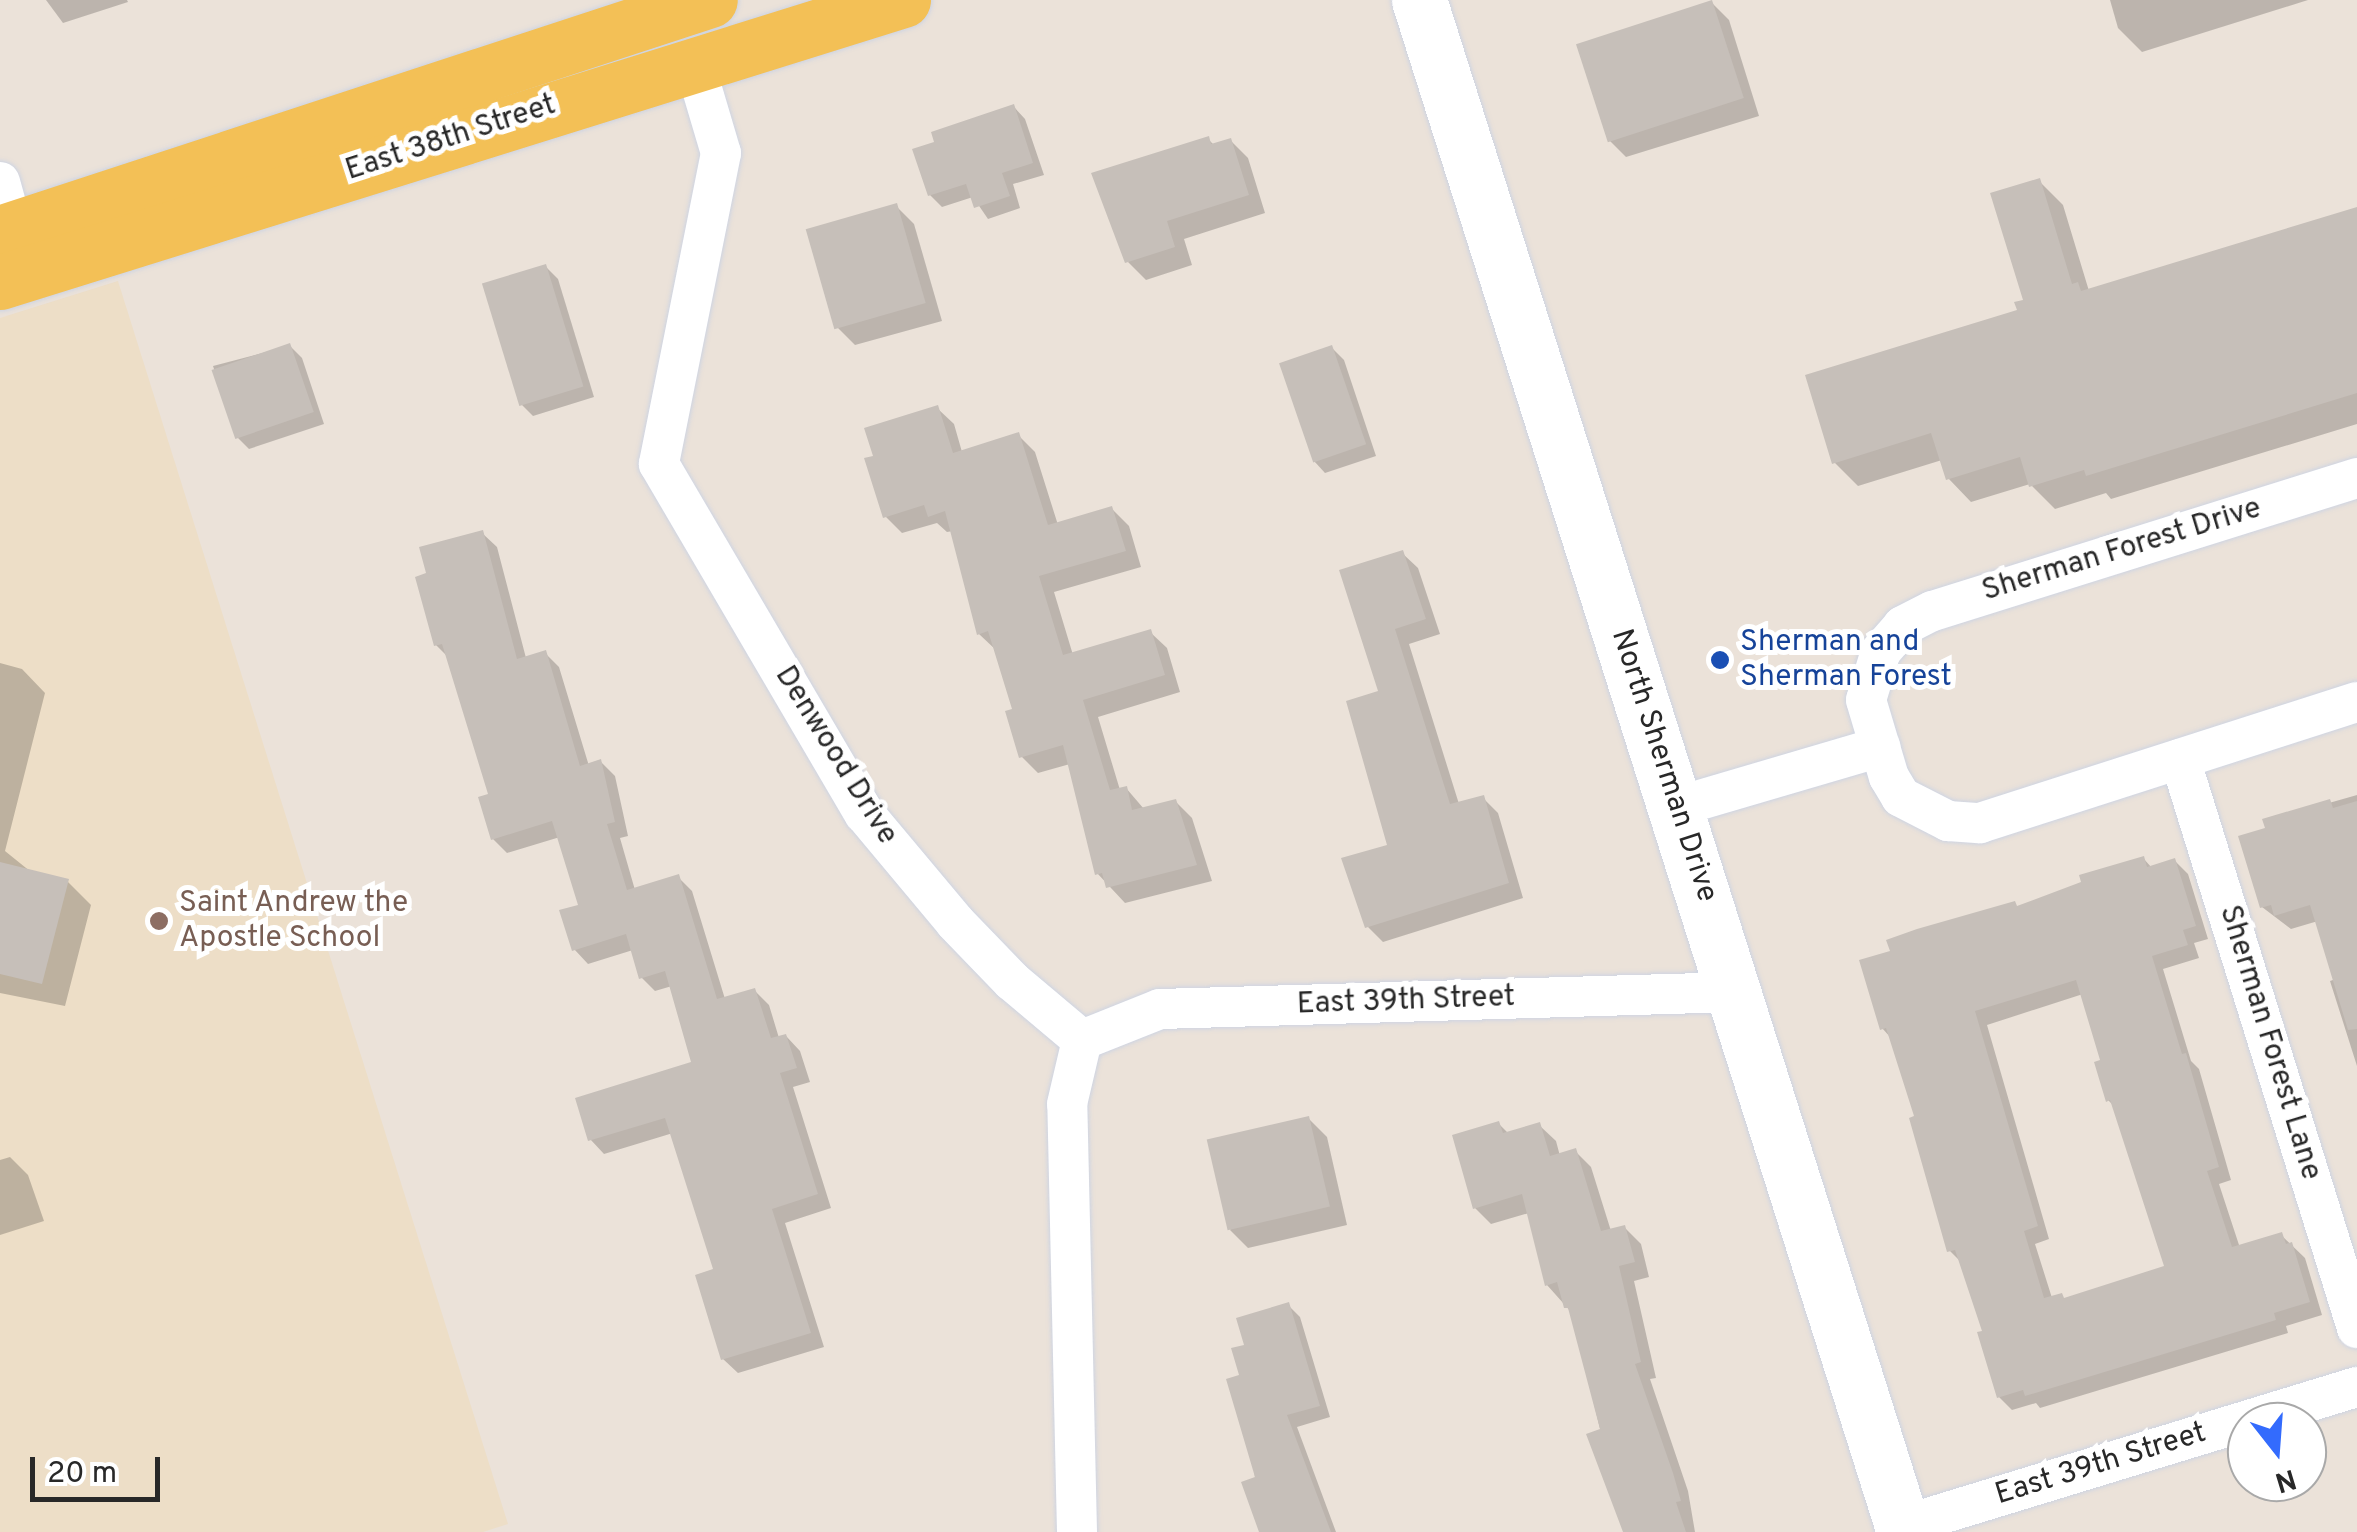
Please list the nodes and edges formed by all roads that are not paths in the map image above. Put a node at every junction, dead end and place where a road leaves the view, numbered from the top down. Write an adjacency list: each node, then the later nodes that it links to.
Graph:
1 (902, 0): 3 (main road, East 38th Street)
2 (1419, 0): 10 (main road, North Sherman Drive)
3 (690, 18): 4 (main road, East 38th Street); 5 (main road, East 38th Street); 12 (street, Denwood Drive)
4 (4, 215)
5 (0, 282)
6 (2357, 478): 8 (street, Sherman Forest Drive)
7 (2357, 702): 9 (street, Sherman Forest Drive)
8 (1880, 747): 9 (street, Sherman Forest Drive); 10 (street)
9 (2180, 759): 13 (street, Sherman Forest Lane)
10 (1676, 806): 11 (main road, North Sherman Drive)
11 (1735, 992): 12 (street, East 39th Street); 15 (main road, North Sherman Drive)
12 (1082, 1040): 16 (street)
13 (2357, 1328)
14 (2357, 1387): 15 (street, East 39th Street)
15 (1903, 1529)
16 (1077, 1532)

